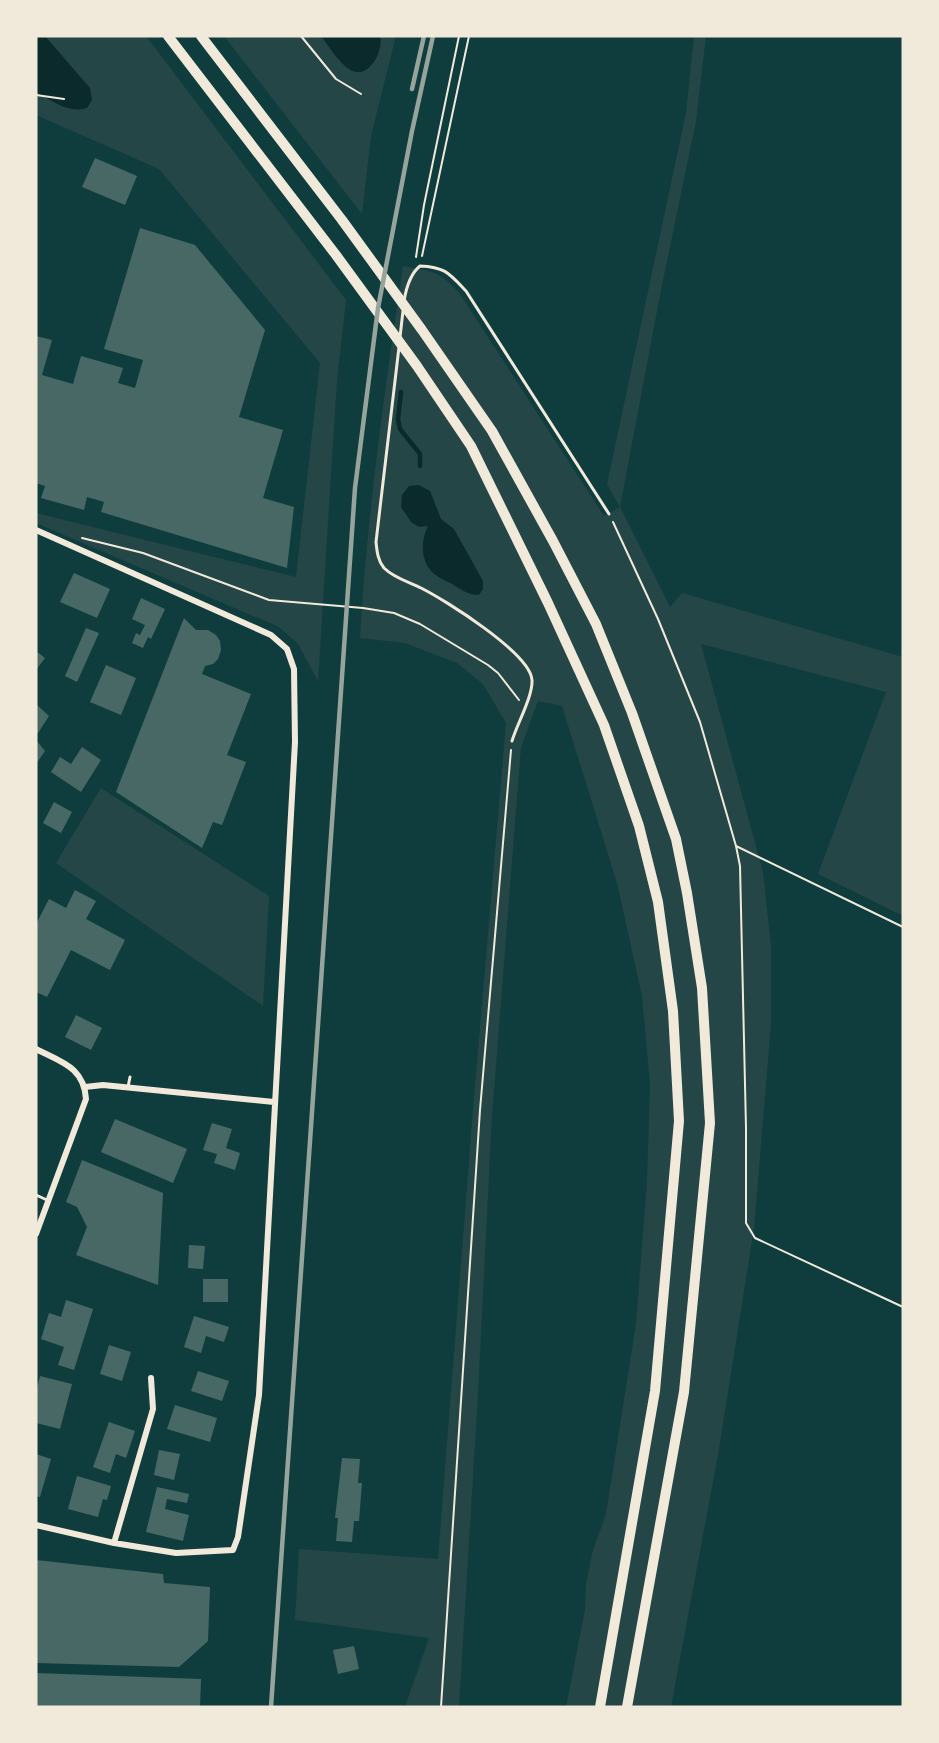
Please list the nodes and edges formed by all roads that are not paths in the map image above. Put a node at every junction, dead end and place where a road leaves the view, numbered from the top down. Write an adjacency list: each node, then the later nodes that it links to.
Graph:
1 (168, 36): 21 (highway)
2 (201, 36): 22 (highway)
3 (384, 471): 4 (lane); 5 (lane); 8 (lane)
4 (390, 472)
5 (609, 514)
6 (36, 531): 14 (street)
7 (407, 573): 8 (lane)
8 (404, 580): 9 (lane)
9 (512, 741)
10 (36, 1049): 12 (street)
11 (130, 1077): 13 (lane)
12 (85, 1087): 13 (street); 16 (street)
13 (128, 1088): 14 (street)
14 (274, 1102): 20 (street)
15 (36, 1195): 16 (lane)
16 (48, 1201): 17 (street)
17 (36, 1234)
18 (151, 1378): 20 (street)
19 (36, 1525): 20 (street)
20 (114, 1543)
21 (600, 1707)
22 (627, 1707)

